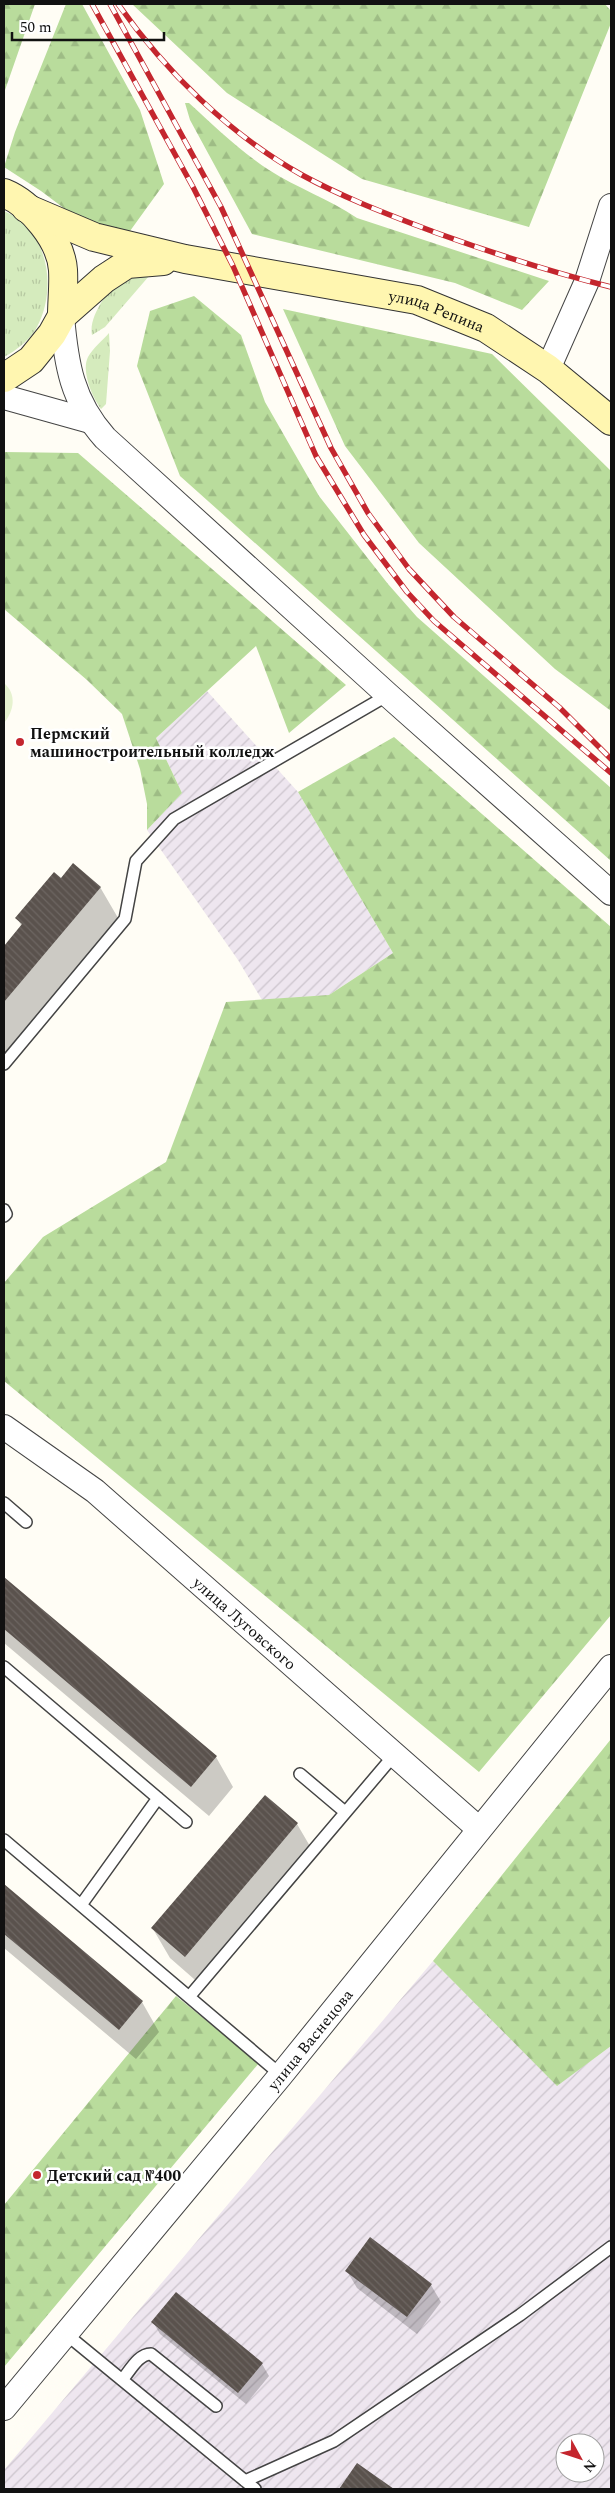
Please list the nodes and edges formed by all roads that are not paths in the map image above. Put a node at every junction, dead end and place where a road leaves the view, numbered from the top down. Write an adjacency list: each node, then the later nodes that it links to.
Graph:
1 (4, 193): 3 (street)
2 (611, 206): 6 (street)
3 (26, 208): 4 (street); 5 (street)
4 (185, 259): 5 (street); 6 (street, улица Репина)
5 (62, 316): 7 (street); 9 (street)
6 (548, 370): 10 (street, улица Репина)
7 (4, 378)
8 (4, 397): 9 (street)
9 (90, 421): 11 (street)
10 (611, 421)
11 (388, 695): 12 (street); 13 (lane)
12 (611, 893)
13 (4, 1064)
14 (4, 1210): 15 (lane)
15 (4, 1216)
16 (4, 1427): 21 (street, улица Луговского)
17 (4, 1503): 18 (lane)
18 (26, 1522)
19 (4, 1667): 23 (lane)
20 (611, 1667): 26 (street, улица Васнецова)
21 (395, 1754): 24 (lane); 26 (street, улица Луговского)
22 (300, 1774): 24 (lane)
23 (158, 1798): 25 (lane); 28 (lane)
24 (345, 1812): 29 (lane)
25 (186, 1822)
26 (479, 1829): 30 (street, улица Васнецова)
27 (4, 1840): 28 (lane)
28 (81, 1905): 29 (lane)
29 (189, 1997): 30 (lane)
30 (281, 2075): 32 (street, улица Васнецова)
31 (611, 2247): 36 (lane)
32 (66, 2334): 33 (lane); 35 (street, улица Васнецова)
33 (122, 2380): 34 (lane); 36 (lane)
34 (216, 2406)
35 (4, 2408)
36 (245, 2481): 37 (lane)
37 (255, 2489)

